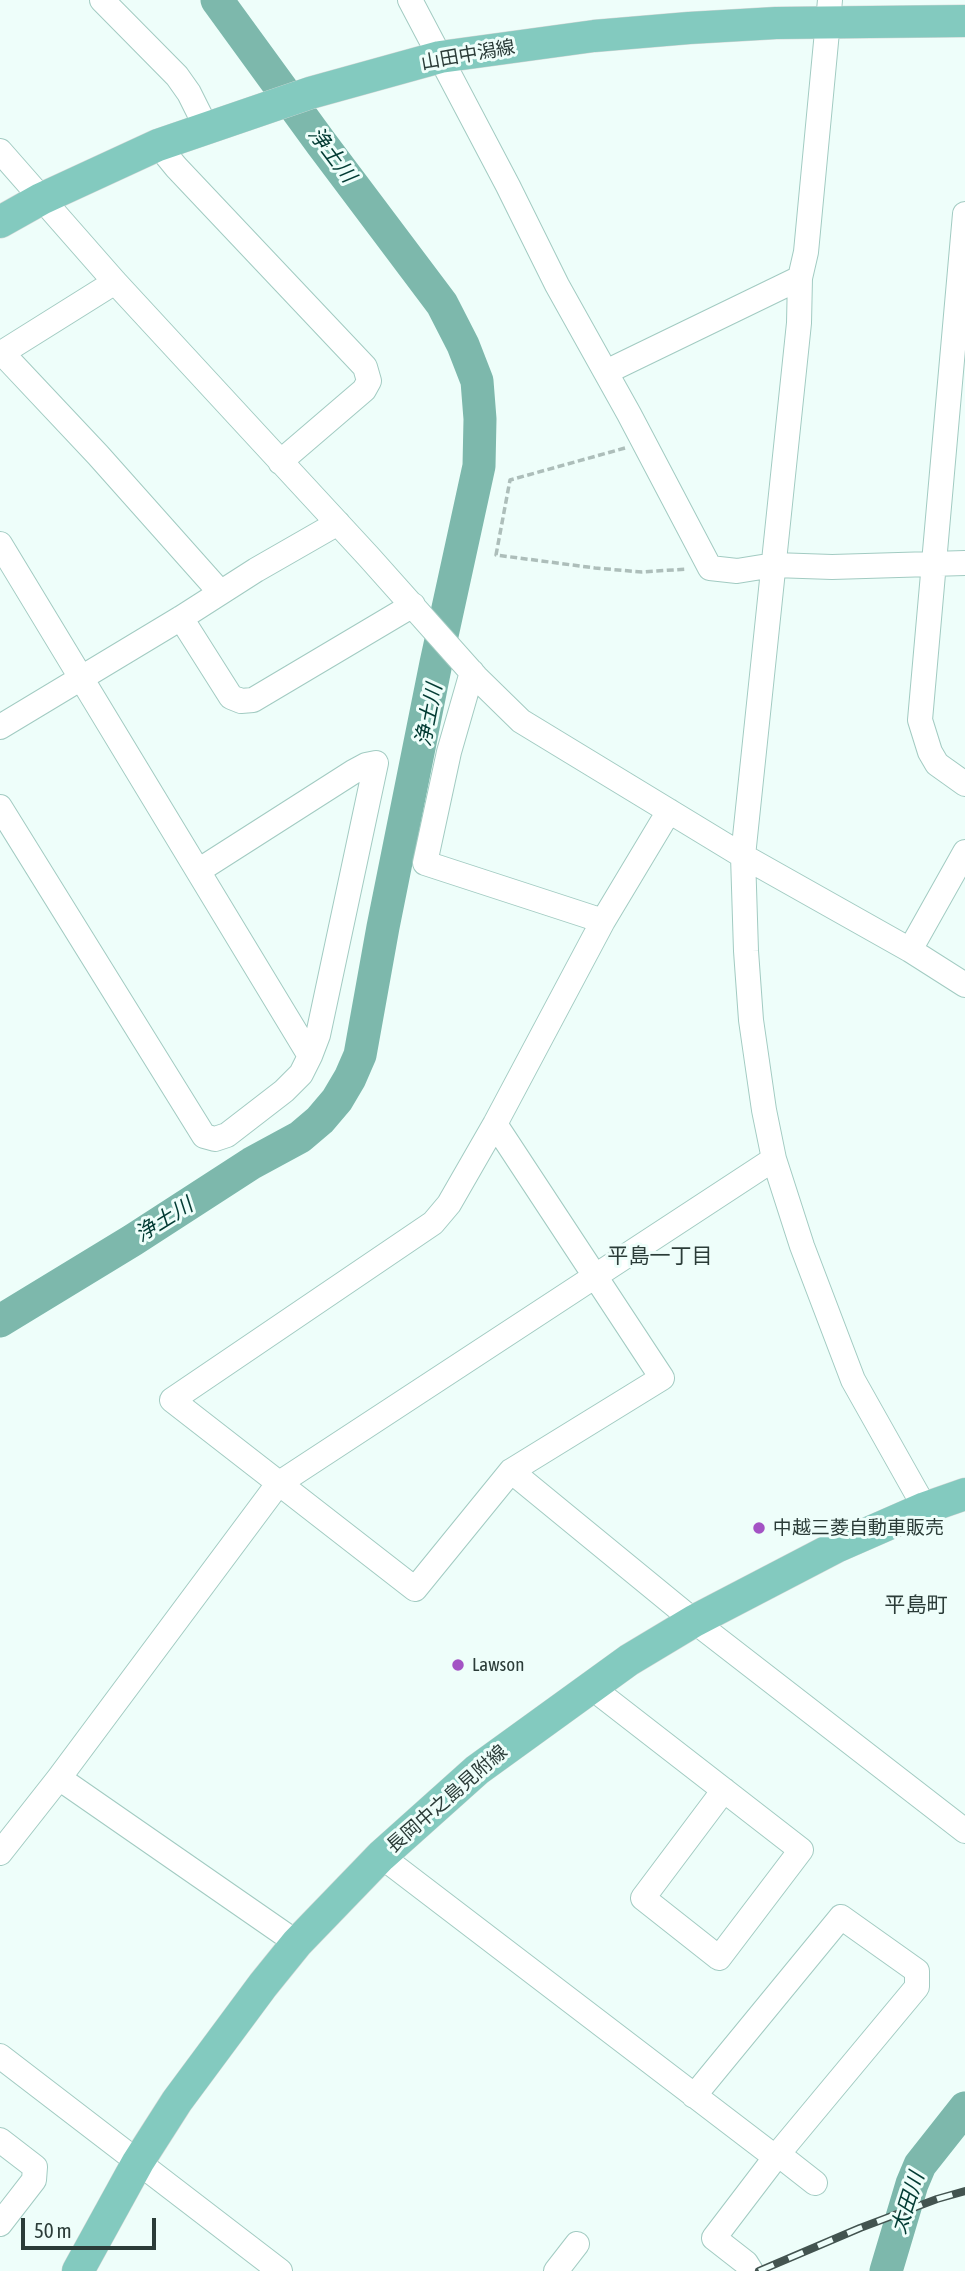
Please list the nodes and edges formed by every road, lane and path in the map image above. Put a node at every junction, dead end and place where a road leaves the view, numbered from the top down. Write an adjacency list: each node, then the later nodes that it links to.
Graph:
1 (102, 0): 6 (street)
2 (410, 0): 5 (street)
3 (829, 12): 4 (main road, 山田中潟線); 5 (main road, 山田中潟線); 12 (street)
4 (965, 21)
5 (440, 57): 6 (main road, 山田中潟線); 15 (street)
6 (207, 129): 7 (main road, 山田中潟線)
7 (158, 145): 9 (main road, 山田中潟線); 17 (street)
8 (0, 151): 9 (street)
9 (41, 199): 11 (main road, 山田中潟線); 13 (street)
10 (965, 214): 22 (street)
11 (0, 222)
12 (800, 278): 15 (street); 21 (street)
13 (115, 282): 14 (street); 17 (street)
14 (1, 354): 24 (street)
15 (606, 372): 16 (street)
16 (644, 443): 23 (street); 23 (path)
17 (280, 462): 18 (street)
18 (338, 523): 24 (street); 25 (street)
19 (0, 544): 28 (street)
20 (965, 563): 22 (street)
21 (774, 565): 22 (street); 23 (street); 34 (street)
22 (932, 565): 30 (street)
23 (710, 568)
24 (220, 592): 26 (street)
25 (416, 609): 26 (street); 27 (street)
26 (181, 618): 28 (street)
27 (472, 673): 32 (street); 36 (street)
28 (80, 677): 29 (street); 35 (street)
29 (0, 727)
30 (965, 784)
31 (0, 807): 39 (street)
32 (669, 811): 34 (street); 36 (street)
33 (965, 852): 37 (street)
34 (743, 856): 37 (street); 41 (street)
35 (198, 871): 39 (street); 39 (street)
36 (603, 921): 40 (street)
37 (910, 950): 38 (street)
38 (965, 985)
39 (310, 1056)
40 (495, 1124): 42 (street); 44 (street)
41 (774, 1159): 42 (street); 46 (street)
42 (597, 1276): 43 (street); 44 (street)
43 (511, 1471): 44 (street); 47 (street)
44 (278, 1484): 49 (street)
45 (965, 1494): 46 (main road, 長岡中之島見附線)
46 (925, 1508): 47 (main road, 長岡中之島見附線)
47 (694, 1621): 48 (main road, 長岡中之島見附線); 51 (street)
48 (591, 1687): 50 (street); 53 (main road, 長岡中之島見附線)
49 (59, 1778): 52 (street); 54 (street)
50 (724, 1790): 50 (street)
51 (965, 1830)
52 (0, 1853)
53 (381, 1856): 54 (main road, 長岡中之島見附線); 56 (street)
54 (297, 1943): 59 (main road, 長岡中之島見附線)
55 (0, 2056): 59 (street)
56 (694, 2096): 58 (street); 58 (street)
57 (0, 2140): 61 (street)
58 (776, 2156): 60 (street); 66 (street)
59 (138, 2162): 63 (main road, 長岡中之島見附線); 64 (street)
60 (815, 2183)
61 (0, 2224)
62 (577, 2244): 65 (street)
63 (78, 2271)
64 (279, 2271)
65 (556, 2271)
66 (751, 2271)

